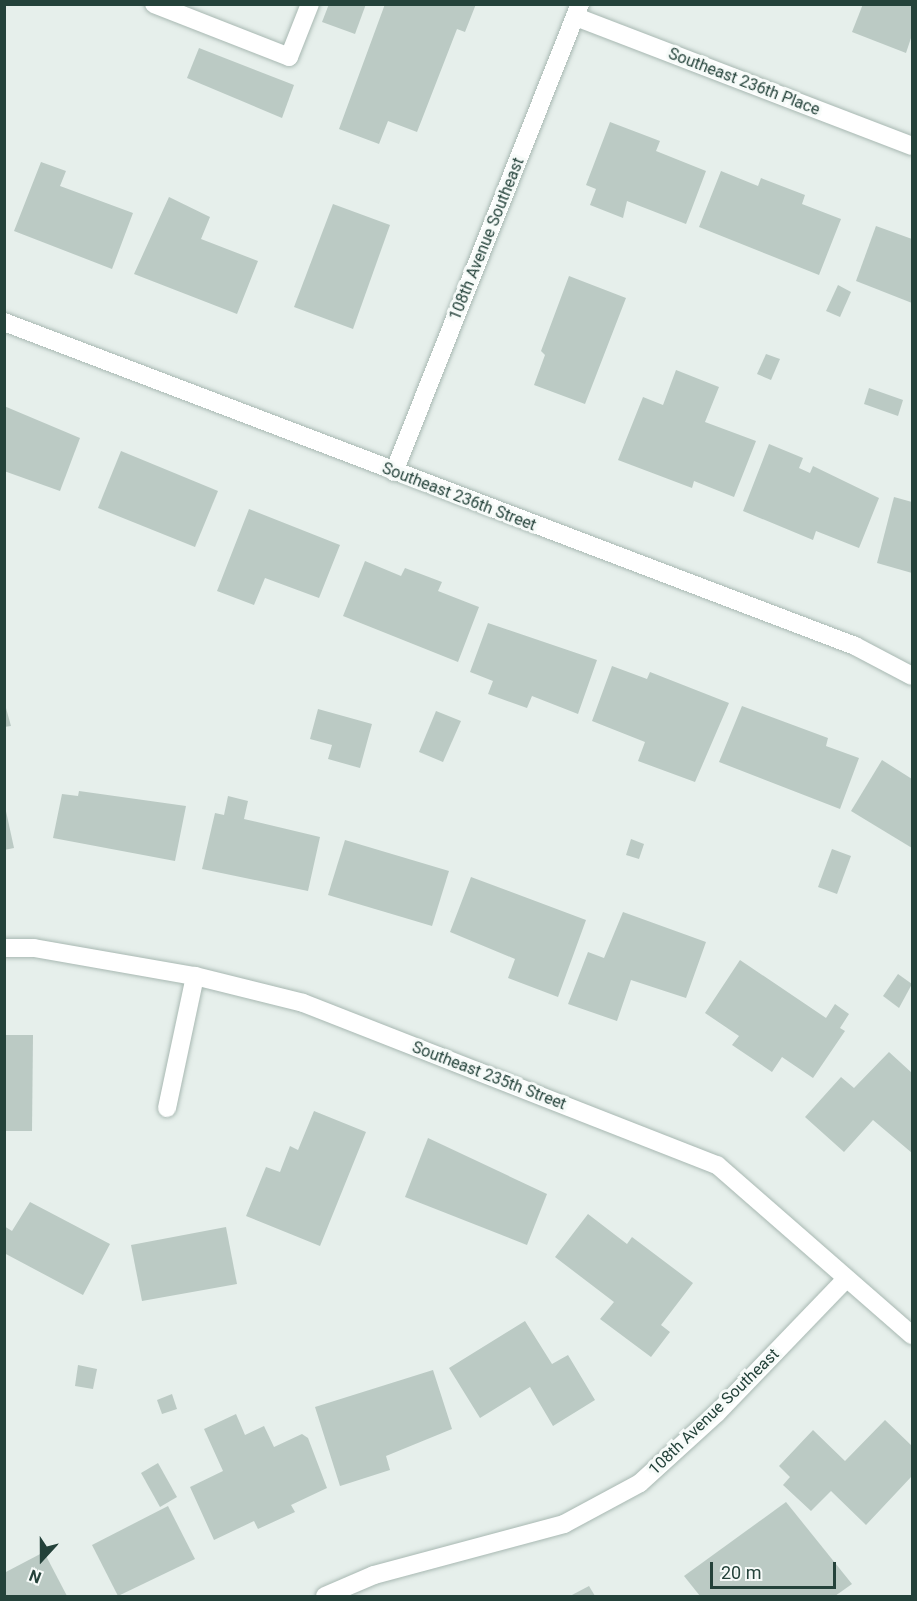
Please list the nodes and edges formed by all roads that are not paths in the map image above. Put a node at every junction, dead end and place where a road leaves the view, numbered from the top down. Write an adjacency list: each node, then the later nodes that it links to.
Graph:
1 (154, 4): 2 (street)
2 (310, 4)
3 (578, 11): 4 (street, Southeast 236th Place); 6 (street, 108th Avenue Southeast)
4 (912, 146)
5 (4, 322): 6 (street, Southeast 236th Street)
6 (394, 472): 7 (street, Southeast 236th Street)
7 (912, 676)
8 (4, 948): 9 (street, Southeast 235th Street)
9 (195, 976): 10 (street); 11 (street, Southeast 235th Street)
10 (168, 1108)
11 (846, 1279): 12 (street, Southeast 235th Street); 13 (street, 108th Avenue Southeast)
12 (912, 1335)
13 (325, 1596)

